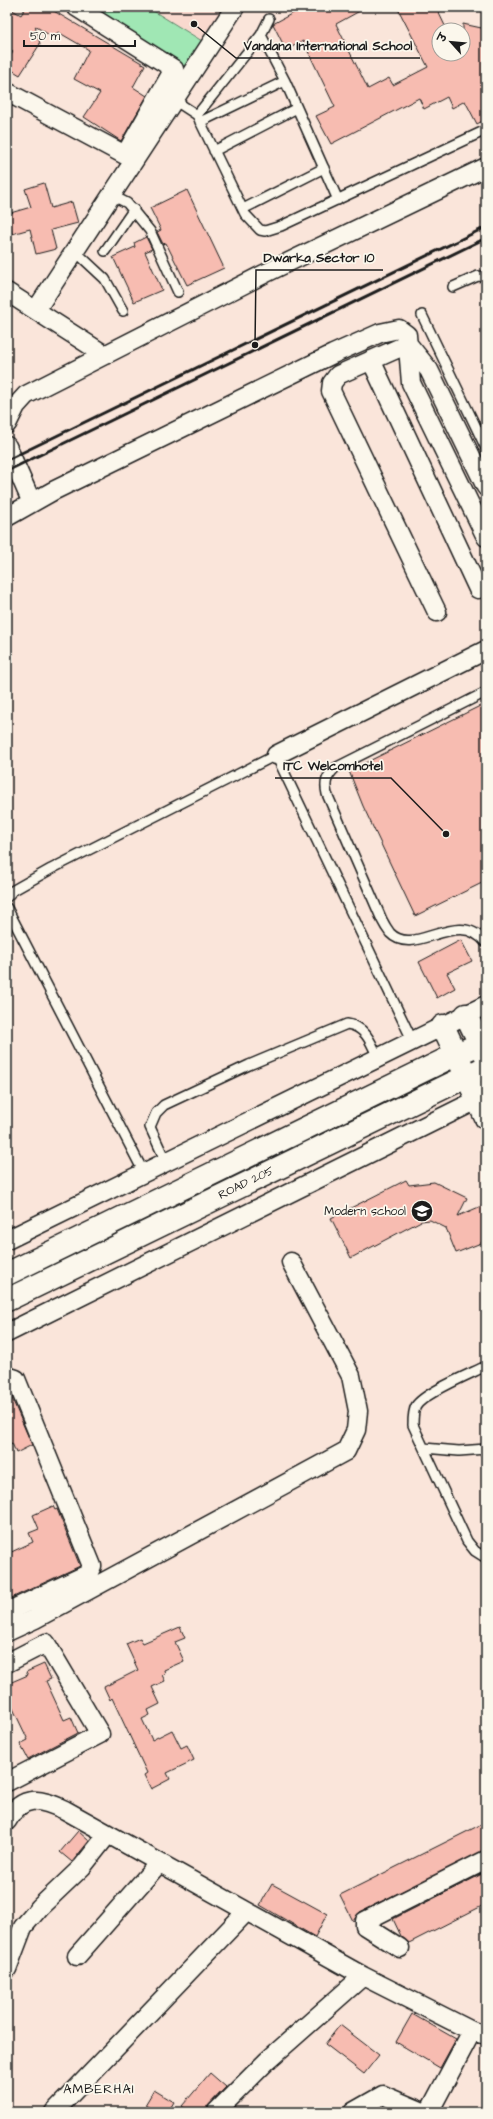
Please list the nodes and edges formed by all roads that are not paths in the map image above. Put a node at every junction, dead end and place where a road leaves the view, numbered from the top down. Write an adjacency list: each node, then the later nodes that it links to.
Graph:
1 (76, 7): 6 (street)
2 (235, 7): 7 (street)
3 (269, 19): 4 (lane)
4 (261, 35): 5 (lane); 10 (lane)
5 (285, 81): 9 (lane); 10 (lane)
6 (7, 92)
7 (180, 104): 10 (lane); 16 (street)
8 (7, 106): 13 (street)
9 (297, 108): 12 (lane); 15 (lane)
10 (198, 119): 12 (lane)
11 (486, 130): 17 (lane)
12 (214, 151): 19 (lane)
13 (109, 159)
14 (486, 167): 30 (street)
15 (324, 168): 17 (lane); 19 (lane)
16 (111, 195): 18 (lane); 20 (street)
17 (338, 200): 19 (lane)
18 (134, 209): 21 (lane); 25 (lane)
19 (243, 209)
20 (75, 251): 26 (street); 27 (lane)
21 (105, 251)
22 (486, 277): 23 (lane)
23 (453, 287)
24 (7, 292): 26 (street)
25 (178, 292)
26 (36, 310): 30 (street)
27 (123, 311)
28 (422, 315): 34 (lane)
29 (408, 344): 31 (street); 35 (street); 36 (street); 38 (street)
30 (105, 355): 32 (street)
31 (371, 360): 39 (street); 40 (street)
32 (7, 424)
33 (7, 446): 36 (street)
34 (486, 448)
35 (486, 487)
36 (32, 503): 37 (street)
37 (7, 517)
38 (486, 537)
39 (478, 589)
40 (437, 612)
41 (486, 650): 43 (street)
42 (486, 692): 46 (lane)
43 (276, 756): 44 (lane); 50 (lane)
44 (7, 897)
45 (7, 908): 58 (lane)
46 (486, 943)
47 (486, 1005): 48 (street)
48 (466, 1015): 49 (street); 51 (main road)
49 (443, 1026): 50 (street); 52 (main road)
50 (412, 1042): 53 (street)
51 (484, 1047): 52 (main road, ROAD 205)
52 (455, 1055): 55 (main road); 61 (main road, ROAD 205)
53 (378, 1058): 57 (street); 57 (lane)
54 (486, 1067): 55 (main road, ROAD 205)
55 (465, 1075): 56 (main road); 62 (main road, ROAD 205)
56 (482, 1109): 63 (street)
57 (166, 1162): 58 (street)
58 (144, 1173): 59 (street)
59 (7, 1240)
60 (291, 1262): 70 (street)
61 (7, 1274)
62 (7, 1300)
63 (7, 1333)
64 (486, 1366): 66 (lane)
65 (7, 1376): 69 (street)
66 (424, 1448): 67 (lane); 68 (lane)
67 (486, 1449)
68 (486, 1558)
69 (7, 1612)
70 (7, 1632)
71 (7, 1663): 72 (street)
72 (7, 1782)
73 (7, 1821): 74 (street)
74 (108, 1834): 76 (street); 80 (street)
75 (486, 1860): 78 (street)
76 (159, 1863): 77 (street); 79 (street)
77 (246, 1912): 81 (street); 83 (street)
78 (400, 1948)
79 (78, 1956)
80 (7, 1969)
81 (363, 1976): 82 (street); 84 (street)
82 (479, 2033): 87 (street)
83 (54, 2112)
84 (216, 2112)
85 (353, 2112): 86 (street)
86 (422, 2112)
87 (428, 2112)

